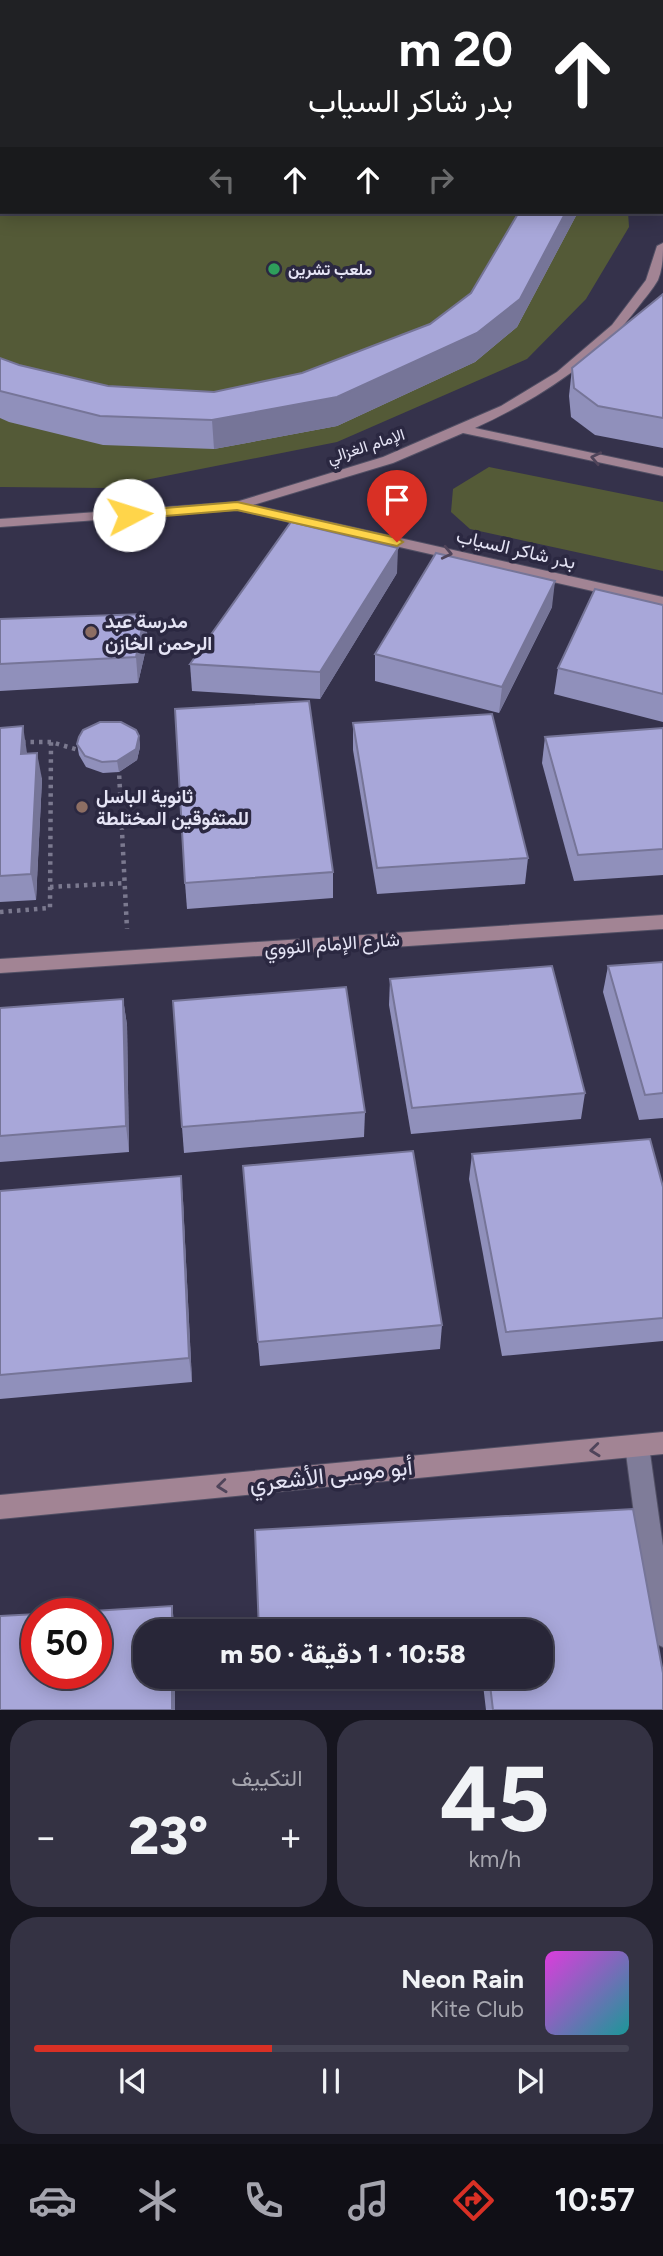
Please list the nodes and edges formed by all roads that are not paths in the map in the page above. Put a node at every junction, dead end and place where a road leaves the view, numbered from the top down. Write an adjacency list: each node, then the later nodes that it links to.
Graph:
1 (663, 246): 2 (main road, الإمام الغزالي)
2 (462, 429): 3 (main road, one-way to 2); 4 (main road, الإمام الغزالي)
3 (663, 472)
4 (237, 506): 5 (main road, الإمام الغزالي); 6 (main road, بدر شاكر السياب, one-way to 6)
5 (0, 523)
6 (663, 602)
7 (663, 922): 8 (main road, شارع الإمام النووي)
8 (0, 966)
9 (663, 1443): 10 (main road, أبو موسى الأشعري)
10 (637, 1446): 11 (main road, أبو موسى الأشعري, one-way to 11); 12 (street)
11 (0, 1507)
12 (663, 1634)

